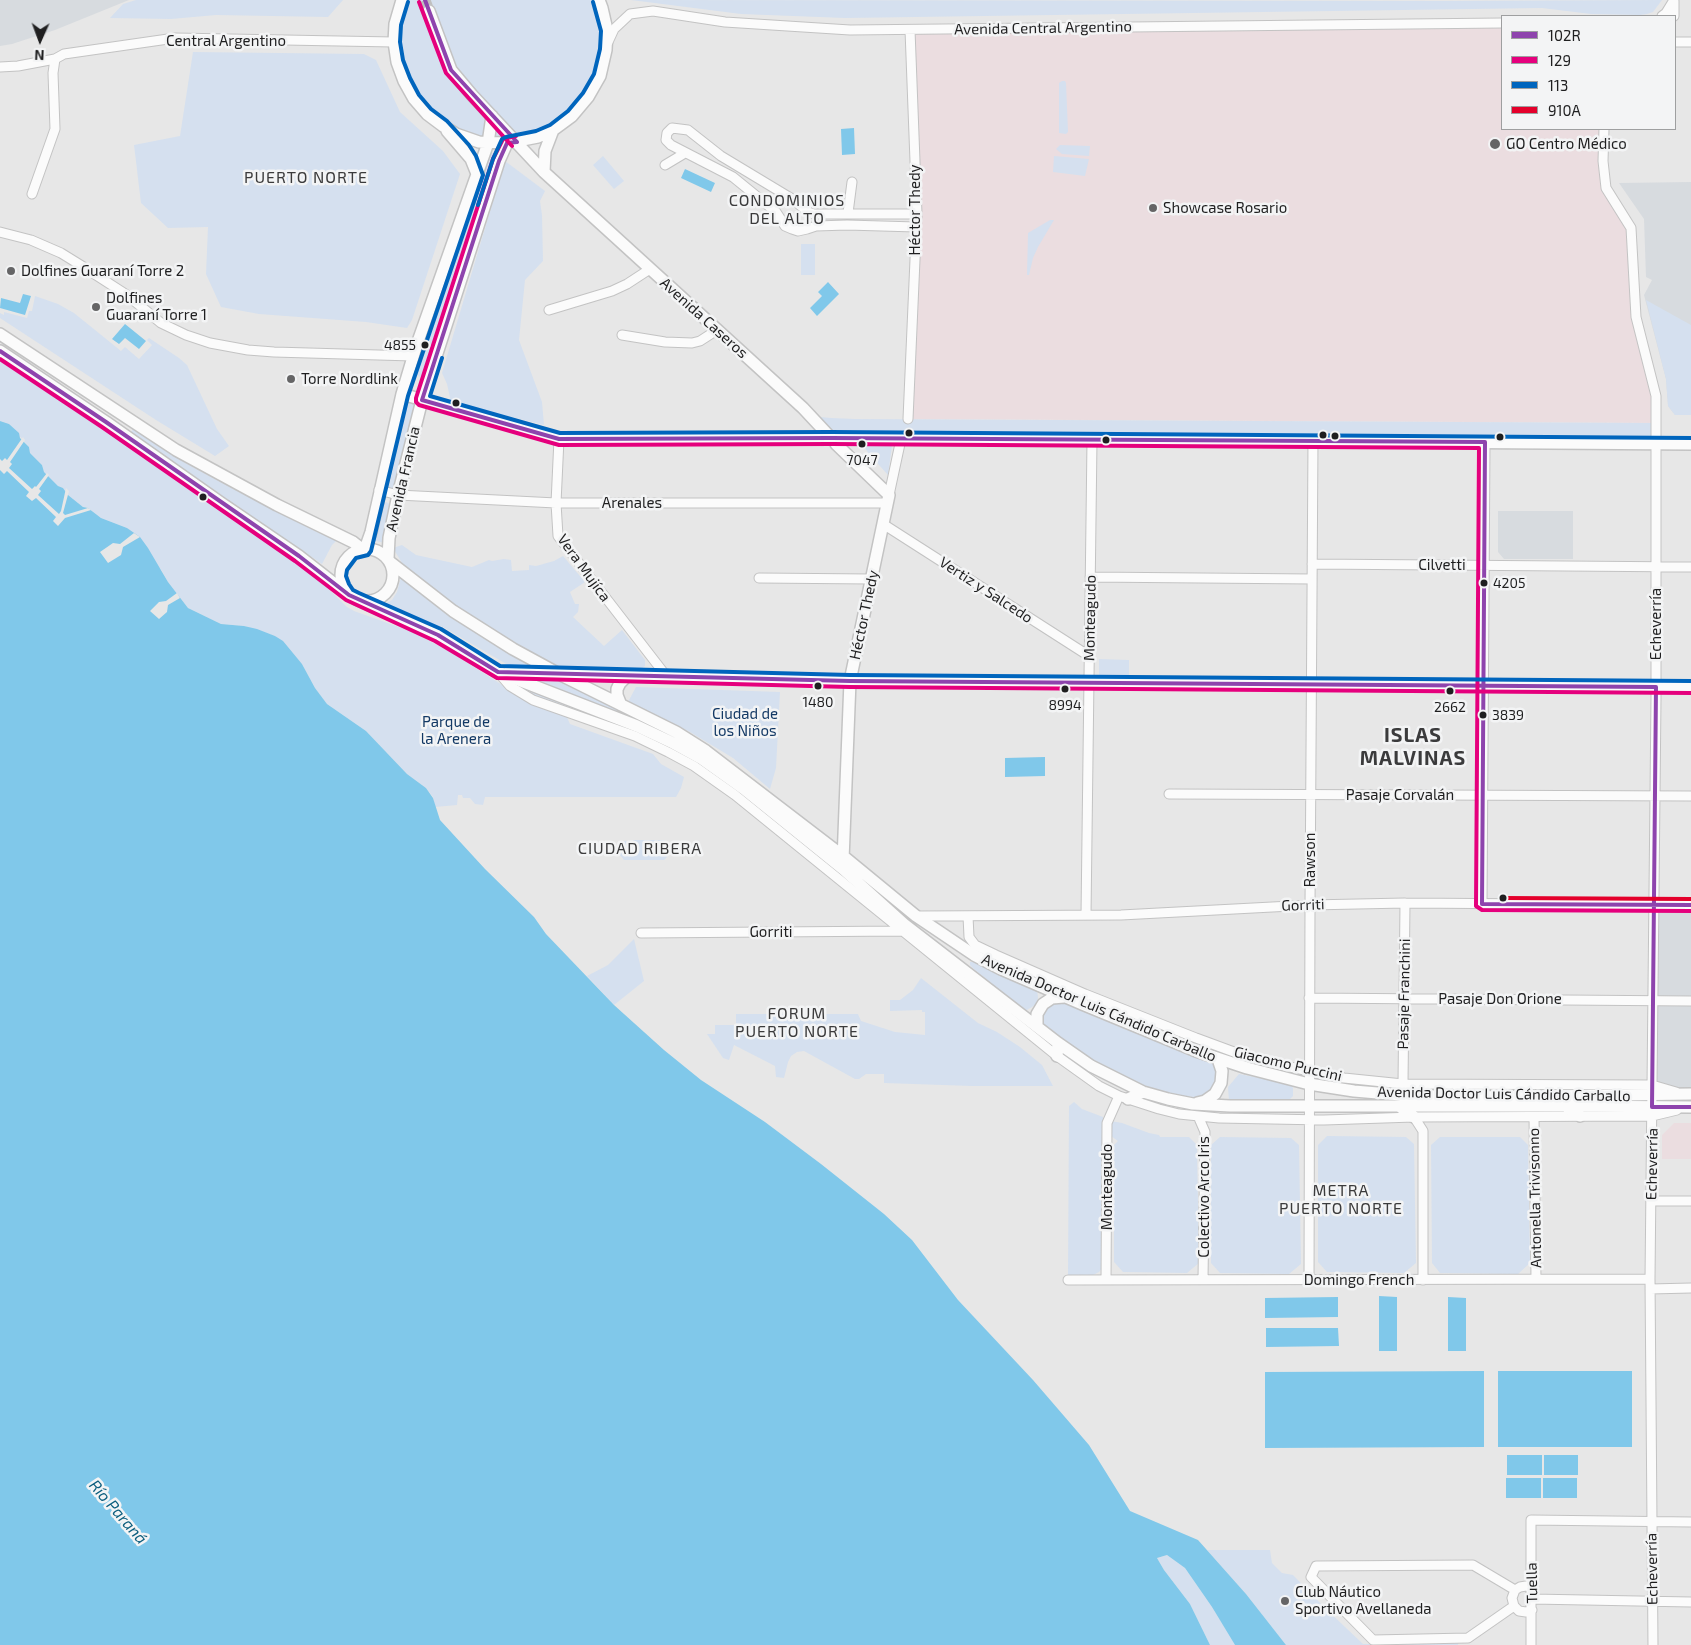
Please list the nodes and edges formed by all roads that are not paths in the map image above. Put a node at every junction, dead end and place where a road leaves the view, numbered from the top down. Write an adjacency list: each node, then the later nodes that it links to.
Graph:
1 (402, 0): 9 (main road)
2 (599, 0): 12 (main road)
3 (1674, 0): 5 (street); 6 (street)
4 (429, 11): 15 (main road, Avenida Caseros)
5 (1663, 15)
6 (1674, 15)
7 (1501, 23): 8 (street, Avenida Central Argentino)
8 (910, 30): 12 (street, Avenida Central Argentino); 29 (street, Héctor Thedy)
9 (394, 42): 13 (street, Central Argentino); 16 (main road)
10 (1676, 42): 11 (street)
11 (1691, 42)
12 (606, 50): 17 (main road)
13 (55, 59): 14 (street, Central Argentino); 26 (street)
14 (0, 67)
15 (492, 116): 19 (main road, Avenida Francia); 20 (main road, Avenida Caseros)
16 (443, 126): 19 (main road); 24 (main road)
17 (553, 130): 20 (main road); 23 (main road)
18 (1604, 130): 51 (street, Echeverría)
19 (488, 143): 20 (main road); 24 (main road, Avenida Francia)
20 (512, 143): 23 (main road, Avenida Caseros); 41 (main road, Avenida Francia)
21 (685, 153): 22 (street); 28 (street); 30 (street)
22 (665, 165)
23 (544, 172): 33 (main road, Avenida Caseros)
24 (477, 174): 39 (main road, Avenida Francia)
25 (852, 182): 27 (street)
26 (32, 194)
27 (848, 213): 28 (street); 29 (street)
28 (814, 214): 30 (street)
29 (917, 214): 31 (street, Héctor Thedy)
30 (816, 226): 31 (street)
31 (916, 227): 44 (street, Héctor Thedy)
32 (0, 232): 39 (street)
33 (650, 269): 34 (street); 35 (main road, Avenida Caseros)
34 (549, 310)
35 (717, 330): 37 (street); 49 (main road, Avenida Caseros)
36 (0, 334): 58 (main road)
37 (622, 335)
38 (0, 351): 68 (main road, Avenida Doctor Luis Cándido Carballo)
39 (413, 356): 40 (main road, Avenida Francia)
40 (410, 368): 41 (main road); 42 (main road, Avenida Francia)
41 (430, 373): 43 (main road, Avenida Francia)
42 (402, 394): 43 (main road); 53 (main road, Avenida Francia)
43 (422, 400): 45 (main road); 54 (main road, Avenida Francia)
44 (908, 419)
45 (559, 439): 49 (main road); 56 (street, Vera Mujíca)
46 (901, 439): 47 (main road); 49 (main road); 55 (street, Héctor Thedy)
47 (1092, 440): 48 (main road); 64 (street, Monteagudo)
48 (1313, 440): 50 (main road); 60 (street, Rawson)
49 (834, 441): 55 (main road, Avenida Caseros)
50 (1485, 442): 51 (main road); 61 (street)
51 (1657, 443): 52 (main road); 62 (street, Echeverría)
52 (1691, 444)
53 (379, 490): 54 (street, Arenales); 58 (main road, Avenida Francia)
54 (398, 496): 56 (street, Arenales); 59 (main road, Avenida Francia)
55 (888, 499): 56 (street, Arenales); 57 (main road, Héctor Thedy)
56 (556, 503): 73 (street, Vera Mujíca)
57 (883, 524): 66 (main road, Héctor Thedy); 69 (street, Vertiz y Salcedo)
58 (364, 549): 59 (main road); 68 (main road)
59 (389, 560): 68 (main road); 71 (main road, Avenida Doctor Luis Cándido Carballo)
60 (1312, 564): 61 (street, Cilvetti); 67 (street, Rawson)
61 (1484, 565): 62 (street, Cilvetti); 77 (street)
62 (1656, 566): 63 (street, Cilvetti); 78 (street, Echeverría)
63 (1691, 567)
64 (1090, 577): 67 (street); 69 (street, Monteagudo)
65 (759, 578): 66 (street)
66 (871, 579): 74 (main road, Héctor Thedy)
67 (1312, 579): 76 (street, Rawson)
68 (353, 597): 70 (main road, Avenida Doctor Luis Cándido Carballo)
69 (1089, 656): 75 (street, Monteagudo)
70 (498, 672): 71 (main road); 87 (main road, Avenida Doctor Luis Cándido Carballo); 88 (street, Avenida Doctor Luis Cándido Carballo)
71 (559, 674): 72 (main road); 80 (main road, Avenida Doctor Luis Cándido Carballo)
72 (627, 676): 73 (main road); 80 (main road)
73 (667, 677): 74 (main road)
74 (850, 681): 75 (main road); 86 (main road, Héctor Thedy)
75 (1089, 682): 76 (main road); 96 (street, Monteagudo)
76 (1311, 684): 77 (main road); 82 (street, Rawson)
77 (1483, 685): 78 (main road); 83 (street)
78 (1656, 687): 79 (main road); 84 (street, Echeverría)
79 (1691, 687)
80 (621, 705): 86 (main road, Avenida Doctor Luis Cándido Carballo)
81 (1169, 794): 82 (street, Pasaje Corvalán)
82 (1310, 795): 83 (street, Pasaje Corvalán); 90 (street, Rawson)
83 (1483, 795): 84 (street, Pasaje Corvalán); 91 (street)
84 (1655, 796): 85 (street, Pasaje Corvalán); 92 (street, Echeverría)
85 (1691, 796)
86 (843, 856): 87 (main road, Héctor Thedy); 94 (main road, Avenida Doctor Luis Cándido Carballo)
87 (843, 870): 88 (street, Héctor Thedy); 104 (main road, Avenida Doctor Luis Cándido Carballo)
88 (842, 883): 97 (street, Avenida Doctor Luis Cándido Carballo)
89 (1405, 903): 90 (street, Gorriti); 91 (street, Gorriti); 101 (street, Pasaje Franchini)
90 (1310, 904): 96 (street, Gorriti); 100 (street, Rawson)
91 (1482, 904): 92 (street, Gorriti)
92 (1654, 905): 93 (street, Gorriti); 102 (street, Echeverría)
93 (1691, 905)
94 (916, 916): 95 (street, Gorriti); 99 (main road, Avenida Doctor Luis Cándido Carballo)
95 (968, 916): 96 (street, Gorriti); 106 (street, Giacomo Puccini)
96 (1086, 916)
97 (902, 931): 98 (street, Gorriti); 107 (street, Avenida Doctor Luis Cándido Carballo)
98 (641, 932)
99 (1064, 997): 104 (main road); 108 (main road, Avenida Doctor Luis Cándido Carballo)
100 (1310, 998): 101 (street, Pasaje Don Orione); 110 (street, Rawson)
101 (1404, 999): 102 (street, Pasaje Don Orione); 112 (street, Pasaje Franchini)
102 (1653, 1000): 103 (street, Pasaje Don Orione); 118 (street, Echeverría)
103 (1691, 1001)
104 (1037, 1026): 105 (main road, Avenida Doctor Luis Cándido Carballo)
105 (1058, 1043): 107 (main road); 114 (main road, Avenida Doctor Luis Cándido Carballo)
106 (1242, 1055): 109 (main road); 110 (street, Giacomo Puccini)
107 (1058, 1056): 116 (street, Avenida Doctor Luis Cándido Carballo)
108 (1218, 1059): 109 (main road, Avenida Doctor Luis Cándido Carballo); 119 (main road)
109 (1246, 1068): 111 (main road, Avenida Doctor Luis Cándido Carballo)
110 (1309, 1072): 111 (street, Rawson); 112 (street, Giacomo Puccini)
111 (1309, 1084): 117 (main road, Avenida Doctor Luis Cándido Carballo); 120 (street, Rawson)
112 (1403, 1084): 113 (street, Giacomo Puccini)
113 (1458, 1086): 117 (main road); 118 (street, Giacomo Puccini)
114 (1143, 1092): 116 (main road); 119 (main road, Avenida Doctor Luis Cándido Carballo)
115 (1689, 1094): 118 (main road, Avenida Doctor Luis Cándido Carballo)
116 (1123, 1097): 124 (street, Avenida Doctor Luis Cándido Carballo); 133 (street, Monteagudo)
117 (1470, 1097): 118 (main road, Avenida Doctor Luis Cándido Carballo)
118 (1652, 1101): 122 (main road, Avenida Doctor Luis Cándido Carballo); 123 (main road, Avenida Doctor Luis Cándido Carballo); 125 (street, Avenida Doctor Luis Cándido Carballo); 129 (street, Echeverría)
119 (1193, 1104): 120 (main road, Avenida Doctor Luis Cándido Carballo)
120 (1309, 1106): 121 (main road, Avenida Doctor Luis Cándido Carballo); 128 (street, Rawson)
121 (1399, 1106): 122 (main road, Avenida Doctor Luis Cándido Carballo); 126 (main road)
122 (1565, 1106): 125 (main road)
123 (1689, 1107)
124 (1198, 1116): 128 (street, Avenida Doctor Luis Cándido Carballo); 134 (street, Colectivo Arco Iris)
125 (1580, 1116): 127 (street, Avenida Doctor Luis Cándido Carballo)
126 (1414, 1117): 127 (street, Avenida Doctor Luis Cándido Carballo); 128 (street, Avenida Doctor Luis Cándido Carballo); 136 (street)
127 (1534, 1117): 131 (street, Antonella Trivisonno)
128 (1309, 1120): 135 (street, Rawson)
129 (1651, 1200): 130 (street); 137 (street, Echeverría)
130 (1691, 1201)
131 (1536, 1279): 136 (street, Domingo French); 137 (street, Domingo French)
132 (1068, 1280): 133 (street, Domingo French)
133 (1106, 1280): 134 (street, Domingo French)
134 (1203, 1280): 135 (street, Domingo French)
135 (1309, 1280): 136 (street, Domingo French)
136 (1423, 1280)
137 (1650, 1284): 138 (street, Domingo French); 139 (street, Echeverría)
138 (1691, 1288)
139 (1651, 1521): 140 (street); 141 (street, Tuella); 144 (street, Echeverría)
140 (1691, 1522)
141 (1532, 1588): 142 (street); 143 (street, Tuella)
142 (1515, 1590): 146 (street); 148 (street)
143 (1532, 1599): 144 (street); 147 (street, Tuella)
144 (1652, 1601): 145 (street); 150 (street, Echeverría)
145 (1691, 1602)
146 (1514, 1606): 147 (street); 148 (street)
147 (1532, 1610): 149 (street, Tuella)
148 (1468, 1642)
149 (1531, 1645)
150 (1653, 1645)

